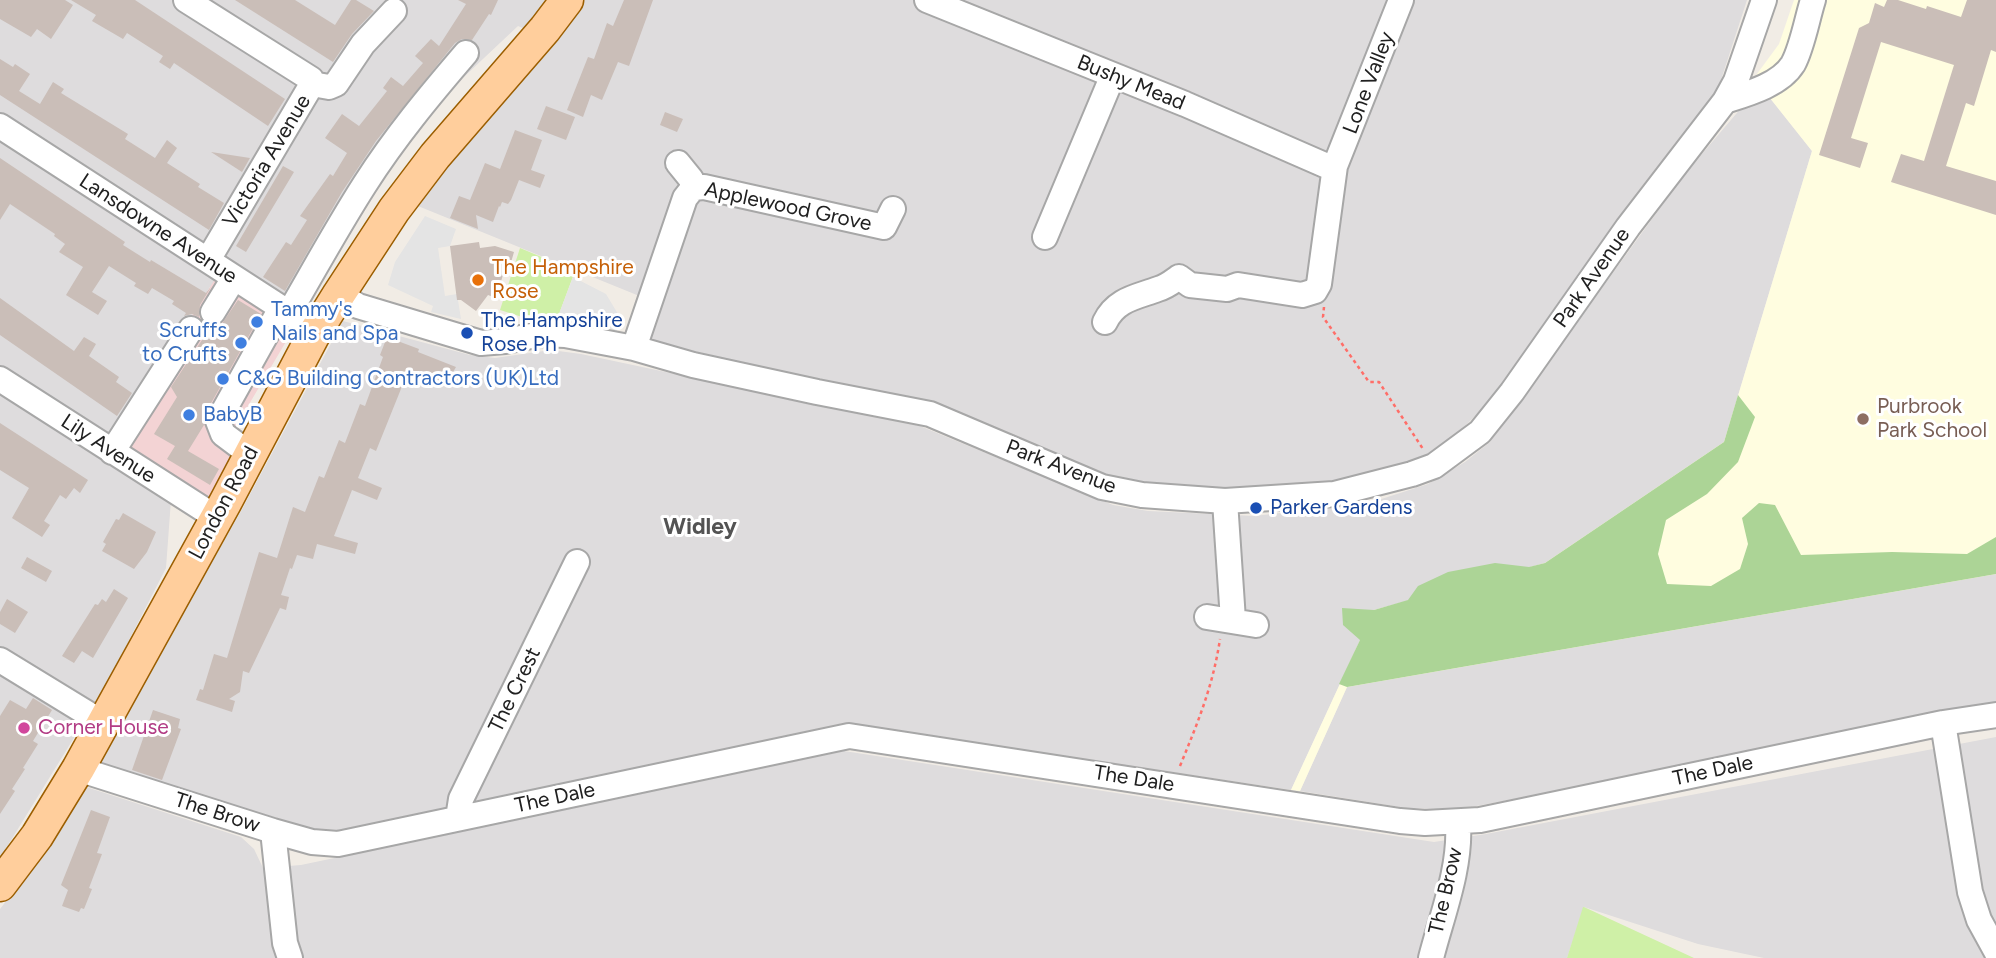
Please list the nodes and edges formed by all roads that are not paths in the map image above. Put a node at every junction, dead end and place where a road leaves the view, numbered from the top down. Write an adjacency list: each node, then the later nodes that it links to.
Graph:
1 (186, 0): 10 (street, Victoria Avenue)
2 (567, 0): 20 (main road, London Road)
3 (927, 0): 9 (street, Bushy Mead)
4 (1401, 0): 14 (street, Lone Valley)
5 (1765, 0): 11 (street, Park Avenue)
6 (1812, 0): 11 (street)
7 (394, 11): 10 (street)
8 (466, 54): 21 (street)
9 (1113, 75): 14 (street, Bushy Mead); 17 (street)
10 (312, 84): 18 (street, Victoria Avenue)
11 (1725, 101): 30 (street, Park Avenue)
12 (0, 127): 18 (street, Lansdowne Avenue)
13 (678, 163): 15 (street, Applewood Grove)
14 (1335, 166): 23 (street, Lone Valley)
15 (693, 188): 16 (street, Applewood Grove); 26 (street, Applewood Grove)
16 (892, 224)
17 (1045, 237)
18 (208, 260): 19 (street, Lansdowne Avenue)
19 (234, 278): 21 (street, Lansdowne Avenue); 22 (street)
20 (339, 294): 25 (main road, London Road); 26 (street, Park Avenue)
21 (285, 311): 25 (street, Lansdowne Avenue); 29 (street)
22 (213, 312)
23 (1105, 322)
24 (191, 329): 28 (street)
25 (317, 331): 29 (main road, London Road)
26 (634, 348): 30 (street, Park Avenue)
27 (0, 379): 28 (street, Lily Avenue)
28 (112, 452): 31 (street, Lily Avenue)
29 (251, 455): 31 (main road, London Road)
30 (1225, 501): 33 (street)
31 (217, 517): 36 (main road, London Road)
32 (577, 562): 39 (street, The Crest)
33 (1230, 620)
34 (0, 660): 36 (street)
35 (1996, 715): 37 (street, The Dale)
36 (103, 723): 38 (main road, London Road)
37 (1943, 723): 40 (street, The Dale); 43 (street)
38 (78, 769): 41 (street, The Brow); 42 (main road, London Road)
39 (458, 818): 40 (street, The Dale); 41 (street, The Dale)
40 (1458, 823): 45 (street, The Brow)
41 (273, 831): 44 (street, The Brow)
42 (0, 885)
43 (1996, 951)
44 (290, 958)
45 (1431, 958)

